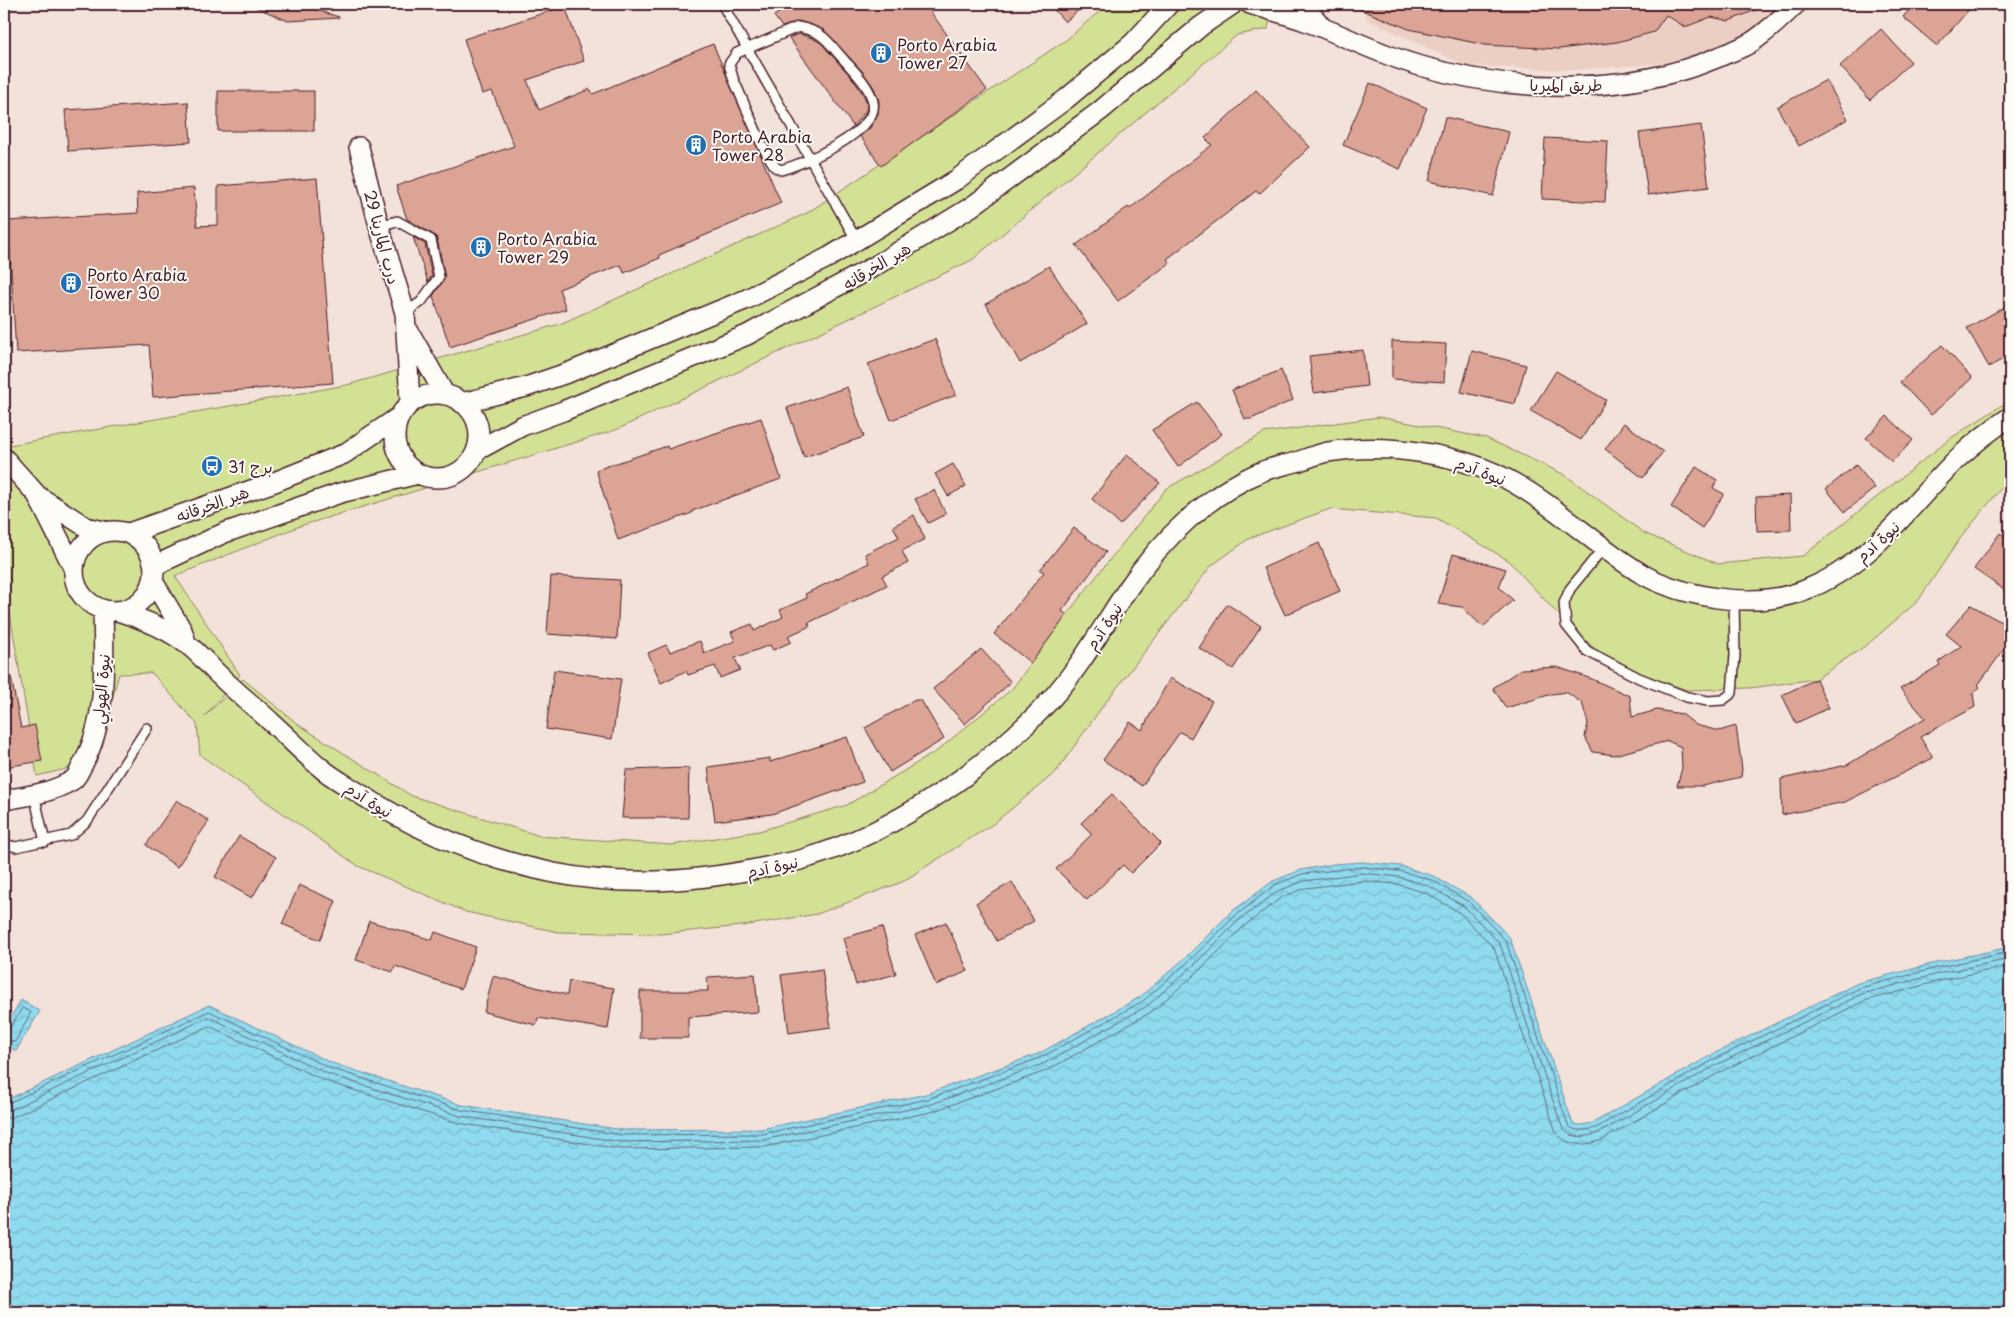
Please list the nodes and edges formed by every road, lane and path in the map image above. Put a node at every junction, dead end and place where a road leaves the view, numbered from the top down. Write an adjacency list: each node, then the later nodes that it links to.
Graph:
1 (722, 4): 7 (lane)
2 (1169, 4): 11 (street, هير الخرقانه)
3 (1239, 4): 6 (street, طريق الميريا); 16 (street, هير الخرقانه)
4 (1303, 4): 6 (street, طريق الميريا)
5 (1796, 4): 6 (street, طريق الميريا)
6 (1322, 28)
7 (747, 48): 9 (lane); 9 (lane); 9 (lane)
8 (360, 147): 10 (street, درب المارينا 29)
9 (811, 160): 11 (lane)
10 (379, 226): 12 (street, درب المارينا 29); 12 (lane)
11 (857, 241): 13 (street, هير الخرقانه)
12 (405, 320): 13 (street, درب المارينا 29); 14 (street, درب المارينا 29)
13 (454, 399): 14 (street); 16 (street)
14 (405, 410): 18 (street); 21 (street, هير الخرقانه)
15 (2010, 418): 25 (street, نيوة آدم)
16 (476, 451): 18 (street)
17 (4, 458): 19 (street)
18 (418, 474): 24 (street, هير الخرقانه)
19 (38, 496): 20 (street); 23 (street)
20 (104, 531): 21 (street); 23 (street)
21 (129, 533): 24 (street)
22 (1604, 547): 25 (street, نيوة آدم); 25 (lane); 27 (street, نيوة آدم)
23 (73, 567): 26 (street)
24 (154, 573): 26 (street); 27 (street, نيوة آدم)
25 (1734, 600)
26 (110, 610): 27 (street, نيوة آدم); 29 (street, نيوة الهولي)
27 (186, 642)
28 (148, 728): 31 (lane)
29 (34, 794): 30 (street, نيوة الهولي); 31 (lane)
30 (4, 800)
31 (45, 842): 32 (lane)
32 (4, 844)

